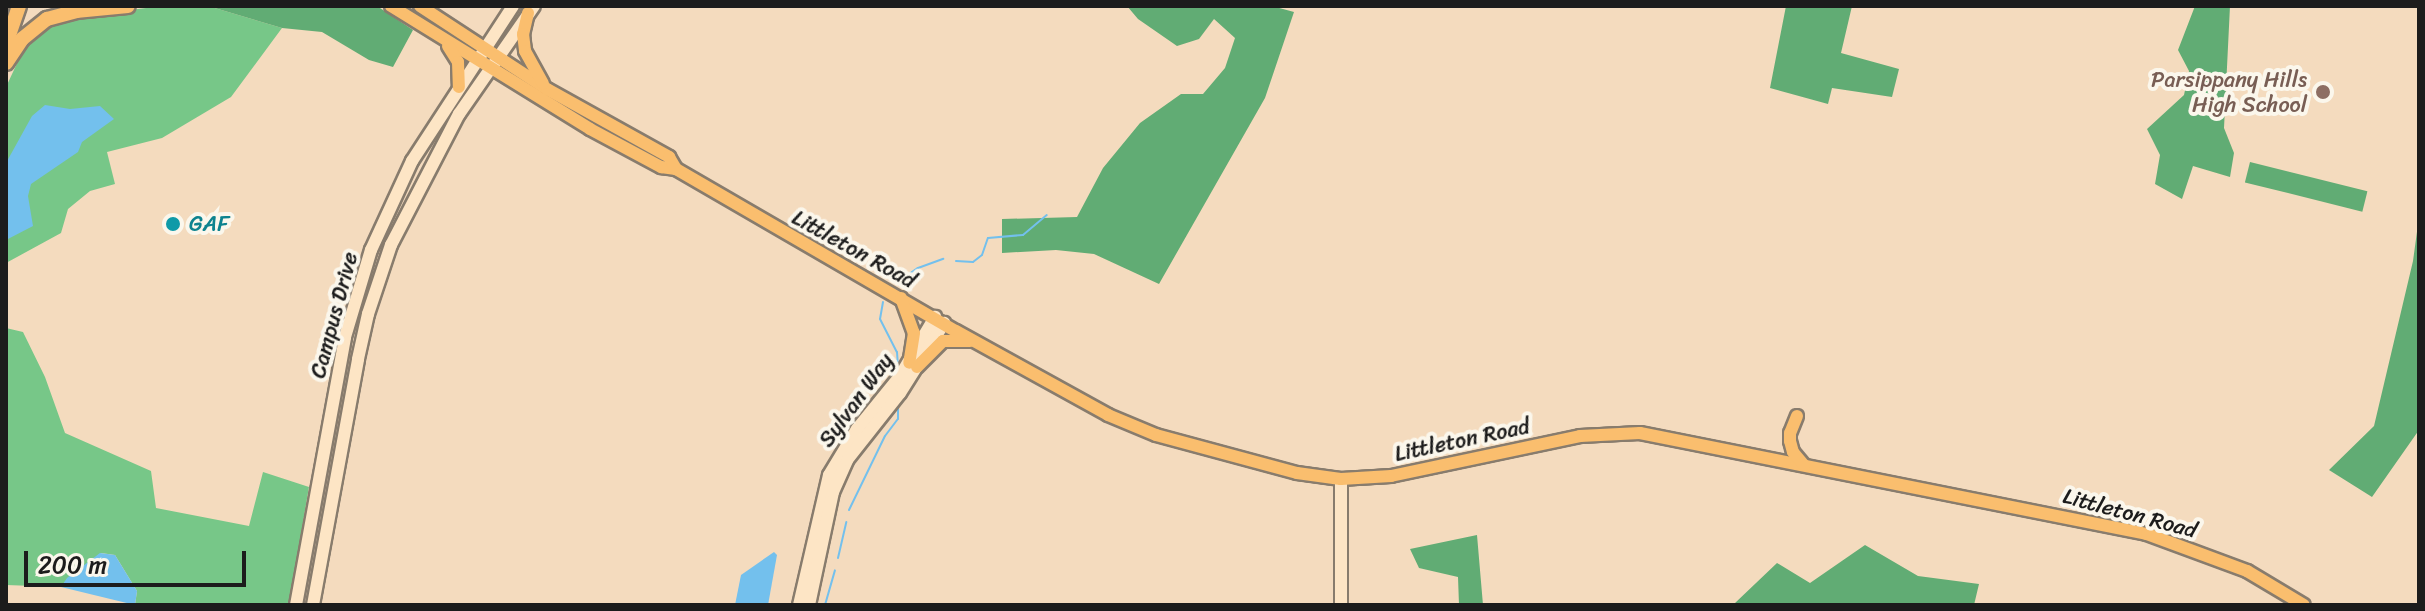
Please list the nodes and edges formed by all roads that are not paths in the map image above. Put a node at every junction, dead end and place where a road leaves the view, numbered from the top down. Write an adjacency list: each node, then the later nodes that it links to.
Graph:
1 (19, 6): 8 (highway)
2 (128, 6): 12 (highway)
3 (391, 6): 7 (main road, Littleton Road)
4 (420, 6): 9 (main road, Littleton Road)
5 (513, 6): 9 (street, Campus Drive)
6 (531, 9): 10 (street, Campus Drive); 15 (main road)
7 (437, 35): 11 (main road, Littleton Road); 14 (main road)
8 (6, 44)
9 (485, 47): 10 (main road, Littleton Road); 11 (street, Campus Drive)
10 (497, 55): 13 (street, Campus Drive); 15 (main road, Littleton Road)
11 (476, 60): 13 (main road, Littleton Road); 14 (street, Campus Drive)
12 (6, 63)
13 (489, 68): 16 (main road, Littleton Road); 25 (street, Campus Drive)
14 (459, 87): 24 (street, Campus Drive)
15 (547, 89): 16 (main road, Littleton Road)
16 (676, 169): 17 (main road, Littleton Road)
17 (901, 298): 18 (main road, Littleton Road); 20 (main road)
18 (940, 320): 19 (main road, Littleton Road); 20 (street, Sylvan Way)
19 (977, 342): 20 (main road); 23 (main road, Littleton Road)
20 (913, 365): 26 (street, Sylvan Way); 27 (street, Sylvan Way)
21 (1797, 416): 22 (main road)
22 (1804, 465): 23 (main road, Littleton Road); 29 (main road, Littleton Road)
23 (1341, 479): 28 (street)
24 (296, 605)
25 (313, 605)
26 (799, 605)
27 (809, 605)
28 (1341, 605)
29 (2304, 605)

